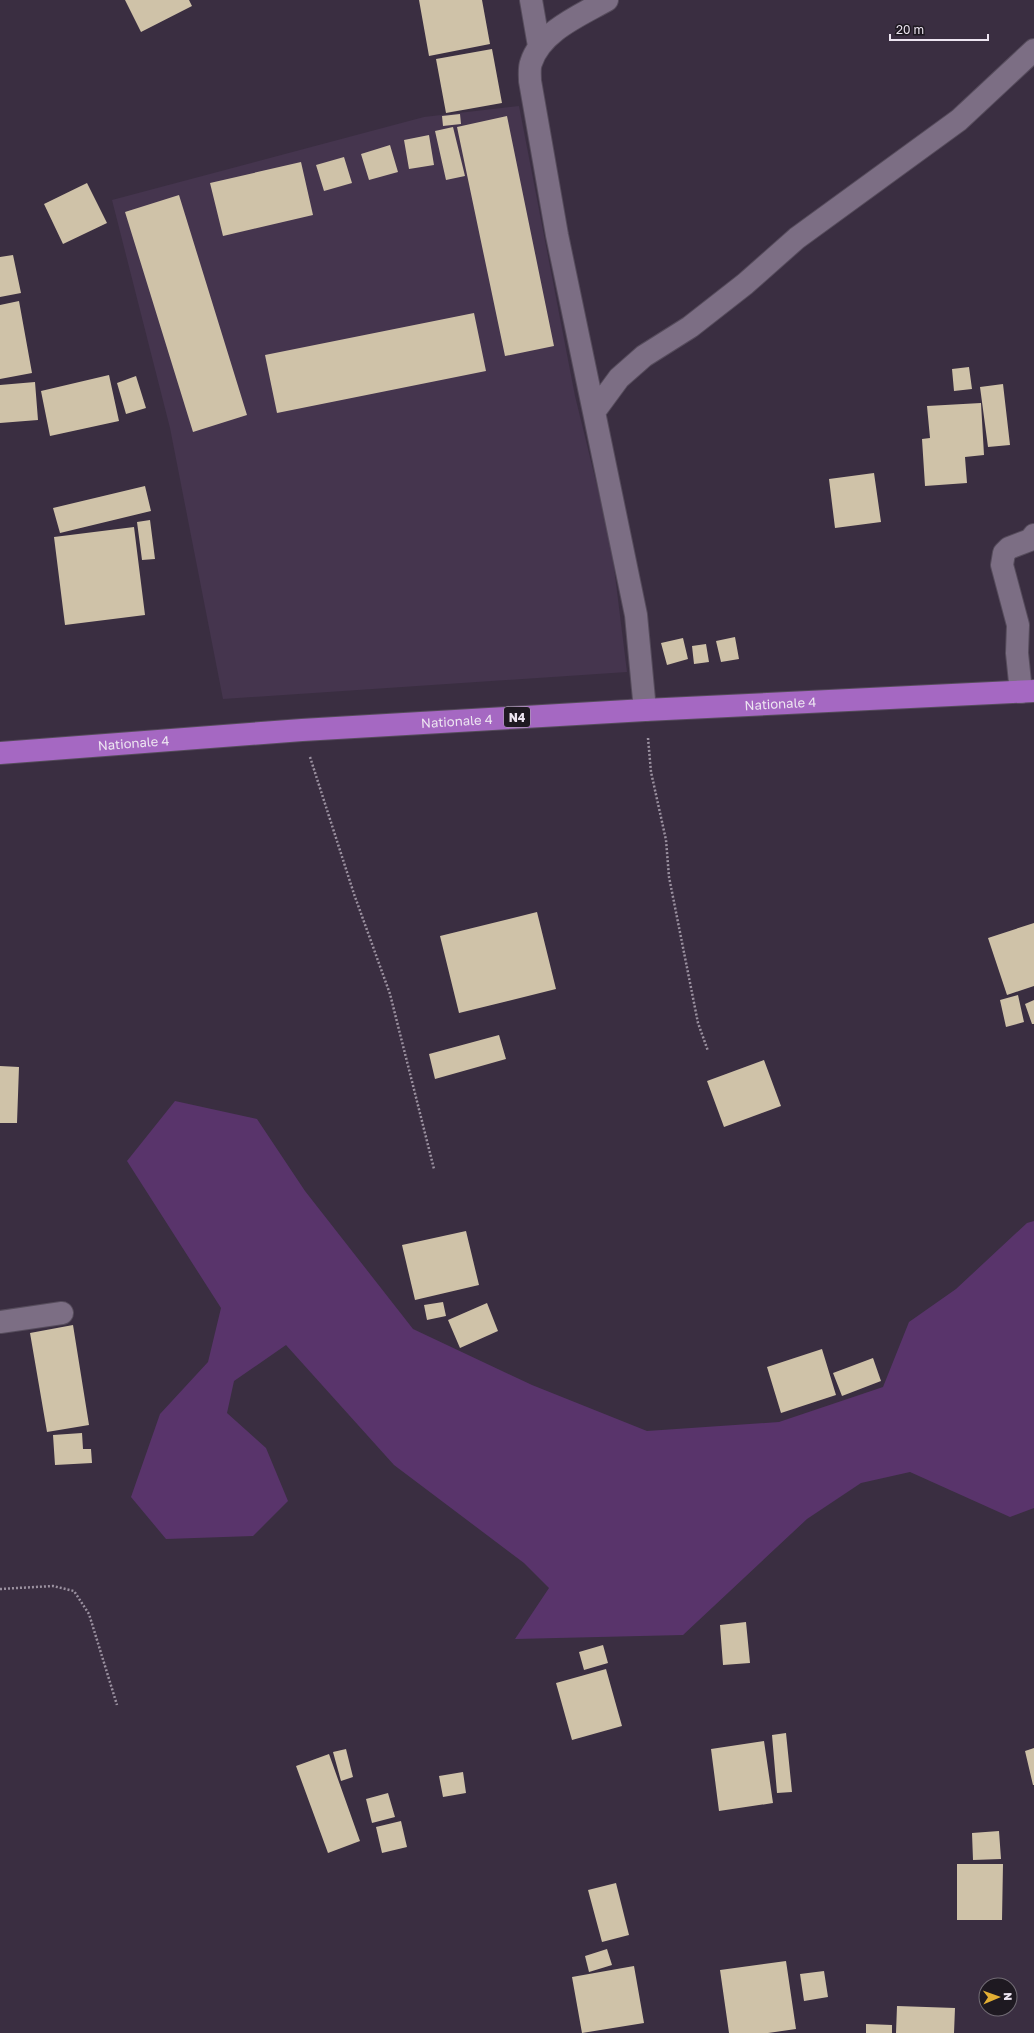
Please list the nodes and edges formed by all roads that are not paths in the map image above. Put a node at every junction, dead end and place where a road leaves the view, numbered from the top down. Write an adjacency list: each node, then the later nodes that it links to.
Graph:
1 (531, 0): 3 (street)
2 (607, 0): 3 (street)
3 (539, 46): 5 (street)
4 (1034, 50): 5 (street)
5 (594, 412): 9 (street)
6 (1034, 535): 7 (street)
7 (1025, 638): 8 (street)
8 (1027, 692): 9 (highway, Nationale 4 / N4)
9 (645, 710): 10 (highway, Nationale 4 / N4)
10 (0, 753)
11 (62, 1313): 12 (street)
12 (0, 1322)

